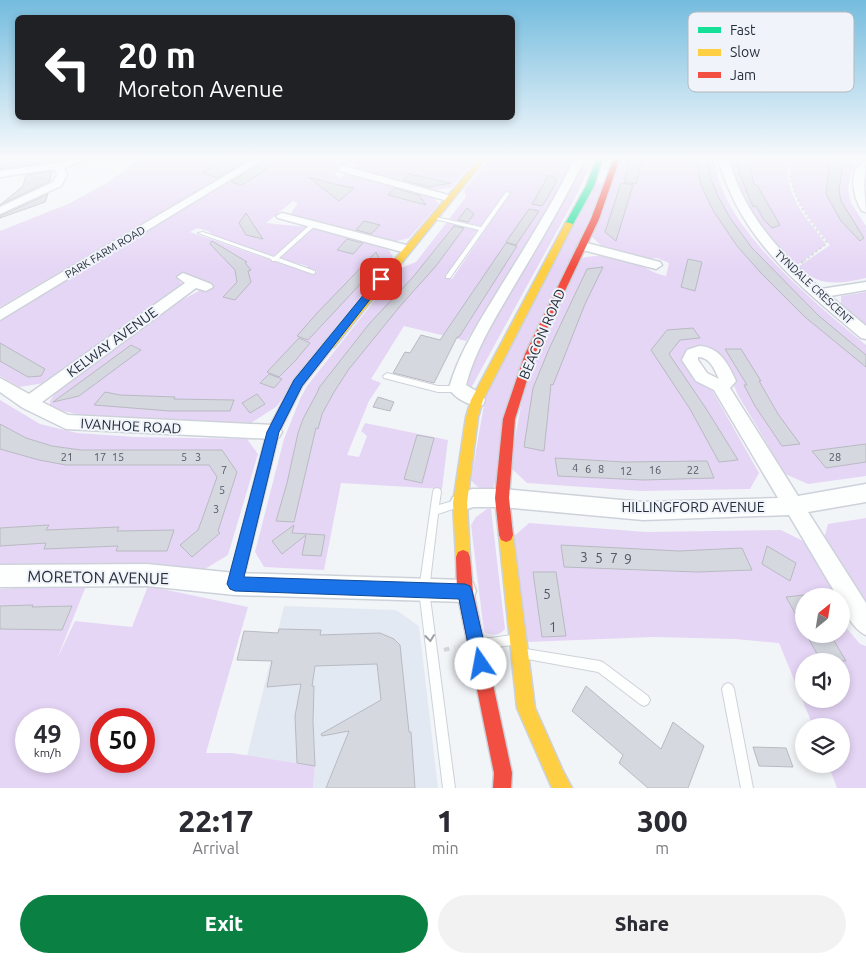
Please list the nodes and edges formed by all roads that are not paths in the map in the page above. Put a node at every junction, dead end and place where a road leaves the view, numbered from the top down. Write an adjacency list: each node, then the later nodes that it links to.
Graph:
1 (34, 195): 13 (street)
2 (200, 195): 28 (street, PARK FARM ROAD)
3 (436, 195): 11 (street)
4 (451, 195): 11 (street)
5 (506, 195): 17 (lane)
6 (562, 195): 33 (street)
7 (585, 195): 34 (street, BEACON ROAD)
8 (605, 195): 19 (street, BEACON ROAD)
9 (736, 195): 27 (street, TYNDALE CRESCENT)
10 (860, 195): 12 (street)
11 (448, 198): 15 (street)
12 (866, 209)
13 (0, 211)
14 (281, 216): 16 (street)
15 (433, 216): 17 (lane); 20 (street)
16 (314, 224): 20 (street); 21 (lane)
17 (482, 228): 24 (lane)
18 (201, 233): 21 (lane)
19 (583, 246): 22 (street); 39 (street, BEACON ROAD)
20 (406, 249): 36 (street)
21 (274, 260): 23 (lane)
22 (656, 265)
23 (313, 272)
24 (448, 277)
25 (194, 282): 35 (street, KELWAY AVENUE)
26 (866, 286): 27 (street)
27 (818, 294): 29 (street, TYNDALE CRESCENT)
28 (0, 315)
29 (866, 334)
30 (387, 376): 33 (lane)
31 (0, 384): 35 (street, IVANHOE ROAD)
32 (720, 386): 41 (street)
33 (458, 389): 34 (street)
34 (477, 400): 40 (street, BEACON ROAD)
35 (29, 403): 36 (street, IVANHOE ROAD)
36 (273, 432): 44 (street)
37 (436, 492): 42 (lane)
38 (866, 493): 41 (street, HILLINGFORD AVENUE)
39 (502, 498): 40 (street, HILLINGFORD AVENUE); 41 (street, HILLINGFORD AVENUE); 48 (street, BEACON ROAD)
40 (460, 503): 42 (lane); 46 (street, BEACON ROAD)
41 (793, 506): 47 (street)
42 (434, 511): 45 (lane)
43 (0, 576): 44 (street, MORETON AVENUE)
44 (235, 584): 45 (street, MORETON AVENUE)
45 (424, 590): 46 (street, MORETON AVENUE); 54 (lane, one-way to 54)
46 (465, 591): 49 (street, BEACON ROAD)
47 (866, 624)
48 (517, 639): 49 (lane); 50 (street, BEACON ROAD)
49 (477, 646): 53 (street, BEACON ROAD)
50 (519, 653): 52 (lane); 57 (street, BEACON ROAD)
51 (728, 689): 58 (lane)
52 (644, 700)
53 (502, 773): 55 (street, BEACON ROAD); 56 (street, BEACON ROAD)
54 (449, 788)
55 (502, 788)
56 (513, 788)
57 (563, 788)
58 (747, 788)

